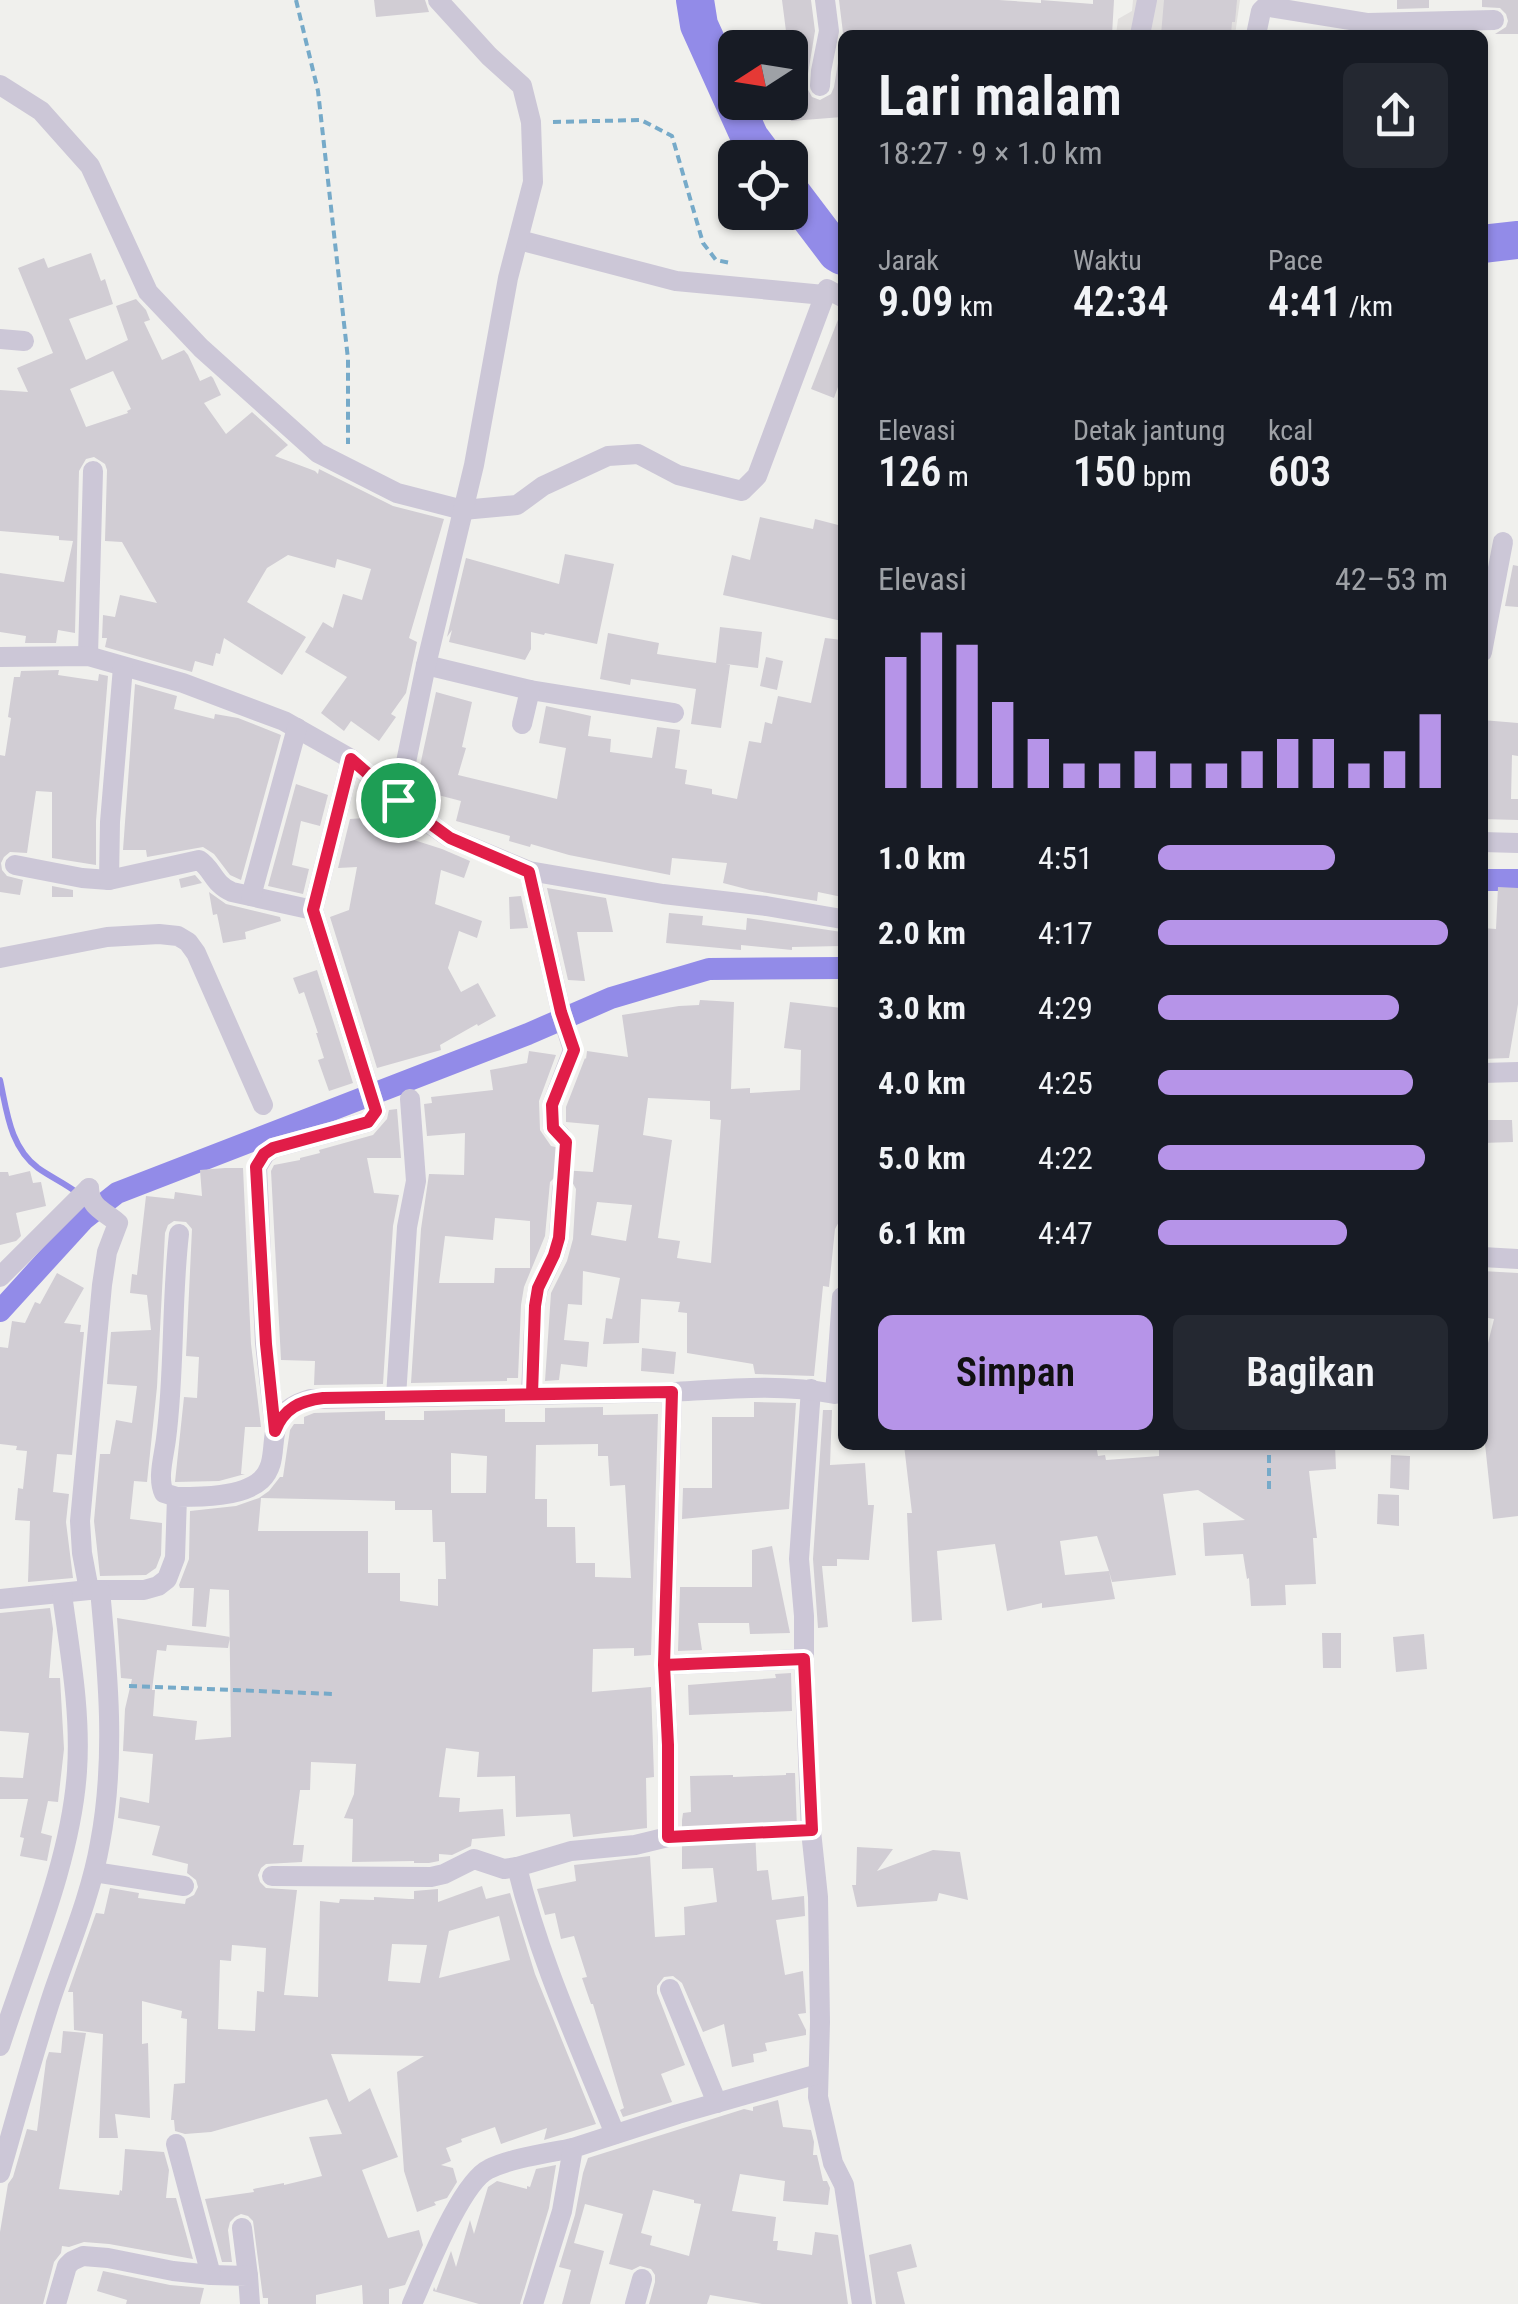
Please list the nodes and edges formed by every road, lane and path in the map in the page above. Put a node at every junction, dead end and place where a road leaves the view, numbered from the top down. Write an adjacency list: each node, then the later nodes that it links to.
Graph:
1 (296, 0): 16 (path)
2 (438, 0): 10 (street)
3 (825, 0): 9 (street)
4 (1147, 0): 6 (street)
5 (1494, 20): 7 (street)
6 (1141, 30)
7 (1257, 30)
8 (0, 85): 16 (street)
9 (820, 86)
10 (531, 122): 11 (street); 12 (path)
11 (519, 240): 13 (street); 18 (street)
12 (734, 264)
13 (833, 296): 18 (street)
14 (0, 339): 15 (street)
15 (24, 340)
16 (348, 468): 18 (street)
17 (93, 470): 21 (street)
18 (463, 510): 23 (street)
19 (1503, 542): 20 (street)
20 (1488, 621)
21 (88, 656): 22 (street); 24 (street)
22 (0, 657)
23 (426, 665): 25 (street); 30 (street)
24 (123, 667): 28 (street); 35 (street)
25 (530, 690): 26 (street); 27 (street)
26 (674, 713)
27 (522, 724)
28 (297, 728): 29 (street); 36 (street)
29 (351, 759): 30 (street); 37 (street)
30 (398, 800): 34 (street)
31 (1488, 842): 32 (street)
32 (1518, 842)
33 (15, 865): 35 (street)
34 (529, 872): 38 (street); 44 (street)
35 (109, 880): 36 (street)
36 (252, 896): 37 (street)
37 (313, 910): 55 (street)
38 (838, 918)
39 (0, 958): 43 (street)
40 (1488, 1072): 41 (street)
41 (1518, 1072)
42 (410, 1098): 54 (street)
43 (263, 1105)
44 (561, 1136)
45 (562, 1188): 52 (street)
46 (178, 1234): 58 (street)
47 (1488, 1257): 48 (street)
48 (1518, 1259)
49 (0, 1277): 59 (street)
50 (811, 1389): 51 (street); 53 (street); 61 (street)
51 (672, 1392): 52 (street); 62 (street)
52 (532, 1394): 54 (street)
53 (838, 1395)
54 (396, 1397): 55 (street)
55 (275, 1431): 58 (street)
56 (1269, 1450): 57 (path)
57 (1269, 1489)
58 (177, 1497): 59 (street)
59 (80, 1592): 60 (street); 63 (street); 71 (street)
60 (0, 1599)
61 (804, 1659): 62 (street); 65 (street)
62 (664, 1665): 66 (street)
63 (109, 1685): 64 (path); 68 (street)
64 (334, 1694)
65 (812, 1830): 66 (path); 75 (street)
66 (668, 1837): 67 (street)
67 (518, 1867): 69 (street); 77 (street)
68 (94, 1872): 70 (street); 80 (street)
69 (272, 1876)
70 (184, 1886)
71 (25, 1969): 72 (street); 74 (street)
72 (0, 1971)
73 (670, 1990): 76 (street)
74 (0, 2046)
75 (818, 2074): 76 (street); 90 (street)
76 (717, 2103): 77 (street)
77 (616, 2134): 79 (street)
78 (176, 2144): 82 (street)
79 (573, 2148): 87 (street); 88 (street)
80 (0, 2173)
81 (242, 2228): 83 (street)
82 (212, 2275): 83 (street); 85 (street)
83 (248, 2276): 86 (street)
84 (642, 2279): 89 (street)
85 (56, 2304)
86 (250, 2304)
87 (412, 2304)
88 (532, 2304)
89 (635, 2304)
90 (862, 2304)

